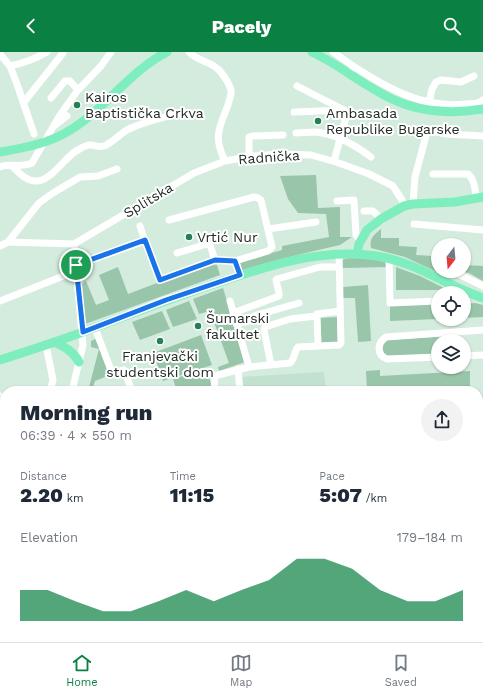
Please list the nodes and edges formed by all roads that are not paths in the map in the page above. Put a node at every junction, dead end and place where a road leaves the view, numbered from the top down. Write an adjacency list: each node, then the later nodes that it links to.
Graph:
1 (47, 52): 9 (street)
2 (61, 52): 16 (street)
3 (167, 52): 29 (main road)
4 (189, 52): 33 (street, Radnička)
5 (312, 52): 10 (main road)
6 (333, 52): 10 (street)
7 (110, 53): 13 (street)
8 (0, 54): 9 (street)
9 (5, 62): 16 (street)
10 (351, 70): 17 (street); 18 (main road)
11 (474, 76): 17 (street)
12 (297, 86): 19 (street)
13 (78, 90): 14 (street); 23 (street)
14 (51, 98)
15 (483, 100): 17 (street)
16 (24, 102): 25 (street)
17 (429, 103)
18 (483, 109)
19 (344, 110): 20 (street); 28 (street)
20 (294, 112)
21 (179, 113): 36 (street)
22 (67, 116): 23 (street)
23 (52, 128): 29 (street)
24 (296, 133): 28 (street)
25 (34, 134)
26 (283, 135): 31 (street)
27 (483, 136): 41 (street)
28 (340, 139): 32 (street); 34 (street)
29 (44, 142): 30 (main road); 36 (street)
30 (1, 152)
31 (249, 156): 33 (street, Radnička); 34 (street, Radnička)
32 (371, 157)
33 (225, 161): 53 (street, Splitska)
34 (334, 161): 41 (street, Radnička)
35 (1, 165): 36 (street)
36 (12, 166)
37 (117, 169): 52 (street)
38 (433, 174): 39 (street)
39 (480, 198): 41 (main road)
40 (337, 201): 51 (street)
41 (409, 205): 43 (main road)
42 (364, 211): 43 (street)
43 (381, 219): 51 (main road)
44 (169, 220): 48 (street)
45 (316, 222): 48 (street)
46 (414, 224): 49 (street)
47 (140, 226): 50 (street)
48 (268, 229): 60 (street)
49 (483, 230)
50 (145, 240): 59 (street); 62 (street)
51 (360, 240): 57 (main road)
52 (8, 242): 53 (street); 54 (street)
53 (74, 244): 62 (street)
54 (0, 246)
55 (177, 253): 59 (street)
56 (339, 254): 57 (main road); 61 (street); 63 (main road)
57 (357, 254): 58 (main road)
58 (389, 258): 65 (main road); 72 (street)
59 (215, 260): 60 (street)
60 (235, 261): 63 (street)
61 (339, 267): 74 (street); 75 (street)
62 (76, 268): 70 (street); 80 (street)
63 (240, 275): 78 (main road)
64 (466, 278): 67 (street)
65 (439, 280): 66 (main road)
66 (451, 286)
67 (483, 286)
68 (471, 295): 69 (main road)
69 (483, 298)
70 (0, 301)
71 (230, 301): 75 (street)
72 (431, 301)
73 (299, 303): 77 (street)
74 (340, 311): 76 (street); 82 (street)
75 (233, 313): 77 (street)
76 (316, 316): 82 (street); 88 (street)
77 (236, 324): 89 (street)
78 (95, 328): 80 (main road); 93 (street)
79 (483, 330): 85 (street)
80 (83, 332): 81 (main road); 87 (street)
81 (50, 343): 86 (main road); 87 (main road); 91 (street)
82 (318, 345): 88 (street)
83 (483, 355): 84 (street)
84 (471, 356)
85 (431, 357)
86 (0, 360)
87 (79, 362): 92 (street)
88 (270, 365): 89 (street)
89 (249, 367): 90 (street)
90 (238, 369): 94 (street); 95 (street)
91 (51, 386)
92 (73, 386)
93 (130, 386)
94 (214, 386)
95 (240, 386)

